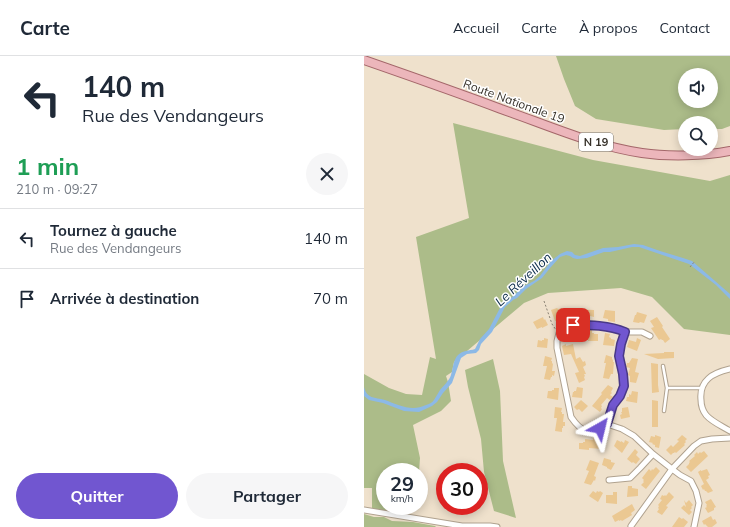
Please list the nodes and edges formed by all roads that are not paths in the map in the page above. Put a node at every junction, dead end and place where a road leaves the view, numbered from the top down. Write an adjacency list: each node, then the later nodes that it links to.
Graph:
1 (364, 60): 2 (main road, Route Nationale 19 / N 19)
2 (730, 151)
3 (625, 332): 4 (street); 10 (street); 10 (street)
4 (650, 336)
5 (663, 366): 7 (lane)
6 (730, 369): 8 (street)
7 (667, 388): 8 (lane); 9 (lane)
8 (702, 388): 11 (street)
9 (664, 411)
10 (607, 424): 13 (street)
11 (730, 431)
12 (730, 438): 14 (street)
13 (653, 454): 14 (street); 15 (street)
14 (672, 469): 18 (street); 19 (street)
15 (609, 480)
16 (364, 510): 17 (street)
17 (497, 527)
18 (630, 527)
19 (694, 527)

